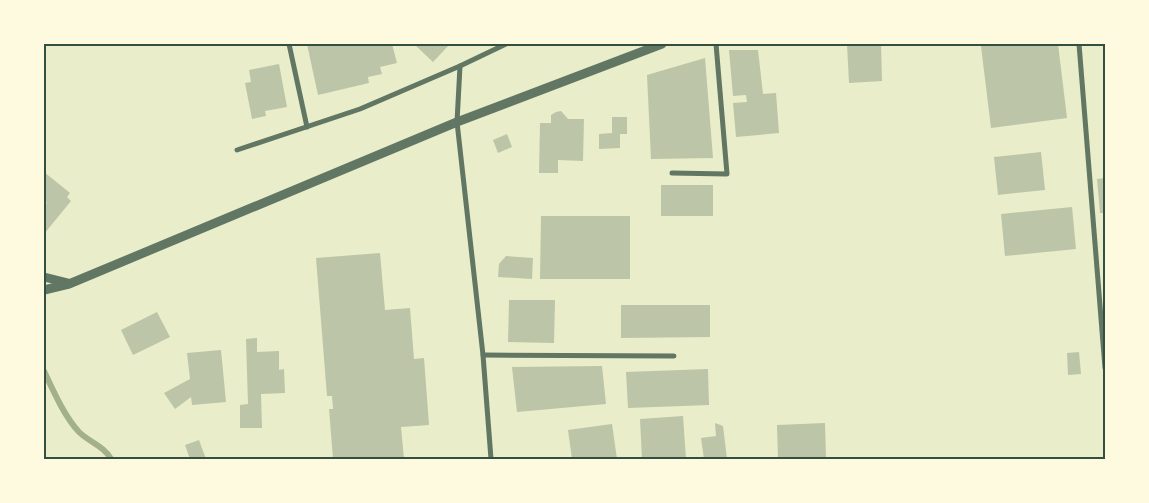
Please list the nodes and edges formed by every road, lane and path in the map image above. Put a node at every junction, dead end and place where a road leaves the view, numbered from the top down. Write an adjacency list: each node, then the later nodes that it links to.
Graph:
1 (289, 44): 8 (street)
2 (506, 44): 6 (street)
3 (662, 44): 7 (street)
4 (716, 44): 10 (street)
5 (1079, 44): 16 (street)
6 (460, 66): 7 (street); 8 (street)
7 (457, 122): 12 (street); 14 (street)
8 (307, 127): 9 (street)
9 (236, 150)
10 (672, 173)
11 (44, 277): 12 (street)
12 (69, 284): 13 (street)
13 (44, 290)
14 (483, 355): 15 (street); 17 (street)
15 (674, 356)
16 (1105, 368)
17 (491, 459)

